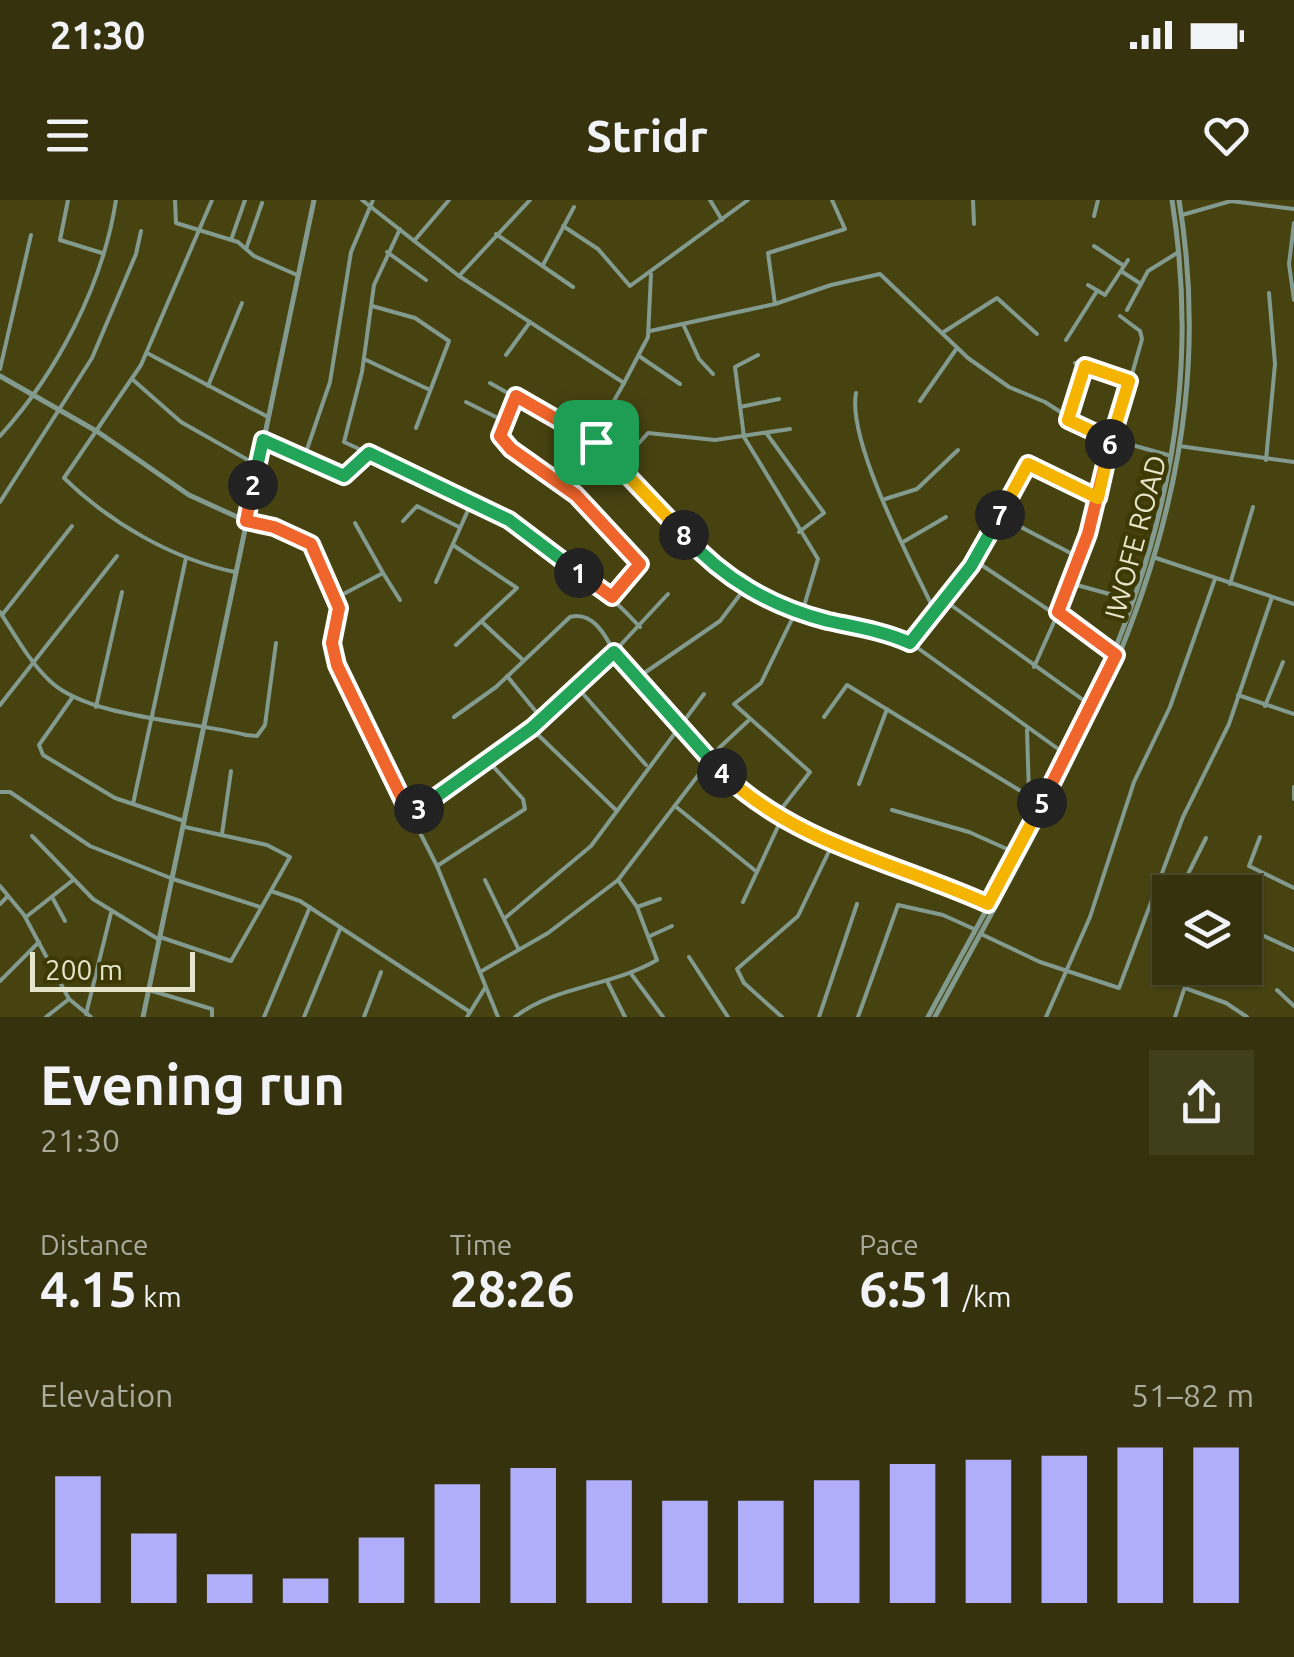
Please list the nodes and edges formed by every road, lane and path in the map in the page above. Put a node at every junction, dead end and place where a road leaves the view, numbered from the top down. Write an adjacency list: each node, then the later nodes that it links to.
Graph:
1 (68, 200): 36 (street)
2 (116, 200): 36 (street)
3 (175, 200): 27 (street)
4 (212, 200): 27 (street)
5 (245, 200): 31 (street)
6 (314, 200): 42 (street)
7 (362, 200): 16 (street)
8 (449, 200): 32 (street)
9 (530, 200): 29 (street)
10 (710, 200): 22 (street)
11 (748, 200): 22 (street)
12 (832, 200): 52 (street)
13 (973, 200): 24 (street)
14 (1098, 200): 20 (street)
15 (1175, 200): 21 (street, IWOFE ROAD); 37 (street, IWOFE ROAD)
16 (371, 202): 26 (street); 103 (street)
17 (262, 203): 34 (street)
18 (574, 208): 25 (street)
19 (1294, 210): 21 (street)
20 (1094, 216)
21 (1181, 216): 99 (street, IWOFE ROAD)
22 (722, 220): 41 (street)
23 (1294, 222): 50 (street)
24 (974, 224)
25 (564, 226): 39 (street); 41 (street)
26 (400, 229): 32 (street); 35 (street)
27 (201, 230): 31 (street); 63 (street)
28 (141, 231): 86 (street)
29 (496, 234): 39 (street); 43 (street)
30 (32, 235): 70 (street)
31 (231, 240): 34 (street)
32 (414, 241): 43 (street)
33 (1094, 246): 40 (street)
34 (246, 249): 42 (street)
35 (387, 252): 44 (street); 53 (street)
36 (103, 253): 80 (street)
37 (1177, 253): 45 (street); 102 (street, IWOFE ROAD)
38 (1128, 260): 40 (street)
39 (542, 266): 47 (street)
40 (1122, 269): 45 (street); 48 (street)
41 (651, 274): 58 (street)
42 (297, 275): 87 (street)
43 (459, 276): 56 (street)
44 (426, 280)
45 (1141, 284): 54 (street)
46 (1088, 285): 48 (street)
47 (573, 287)
48 (1097, 291): 61 (street)
49 (1269, 293): 104 (street)
50 (1294, 300)
51 (242, 303): 77 (street)
52 (775, 304): 57 (street); 59 (street)
53 (372, 306): 67 (street); 78 (street)
54 (1127, 310)
55 (1120, 316): 73 (street)
56 (530, 322): 64 (street); 75 (street)
57 (683, 324): 58 (street); 71 (street)
58 (650, 331): 66 (street)
59 (942, 334): 60 (street); 62 (street)
60 (1037, 334)
61 (1066, 340)
62 (956, 348): 83 (street); 88 (street)
63 (147, 352): 72 (street); 77 (street)
64 (506, 355)
65 (758, 355): 85 (street)
66 (639, 356): 75 (street); 76 (street)
67 (364, 359): 78 (street); 101 (street)
68 (1076, 363): 69 (street)
69 (1085, 366): 73 (street); 88 (street)
70 (0, 373): 80 (street)
71 (712, 374)
72 (132, 379): 92 (street); 106 (street)
73 (1129, 381): 97 (street)
74 (490, 383): 81 (street)
75 (624, 383): 98 (street)
76 (680, 384)
77 (208, 386): 87 (street)
78 (430, 390): 90 (street)
79 (856, 392): 109 (street)
80 (33, 394): 86 (street); 94 (street)
81 (516, 396): 89 (street); 98 (street)
82 (779, 400): 85 (street)
83 (920, 401)
84 (466, 402): 89 (street)
85 (740, 407): 95 (street)
86 (58, 408): 92 (street); 111 (street)
87 (268, 417): 96 (street)
88 (1068, 420): 97 (street)
89 (506, 422): 137 (street)
90 (416, 428)
91 (790, 428): 93 (street)
92 (98, 432): 115 (street); 124 (street)
93 (767, 433): 95 (street); 120 (street)
94 (0, 436)
95 (744, 437): 107 (street); 120 (street)
96 (263, 440): 103 (street); 106 (street)
97 (1111, 440): 102 (street); 108 (street)
98 (596, 442): 107 (street)
99 (1179, 446): 104 (street); 126 (street, IWOFE ROAD)
100 (958, 450): 109 (street)
101 (369, 453): 103 (street); 110 (street)
102 (1171, 456): 142 (street, IWOFE ROAD)
103 (304, 458)
104 (1266, 460): 105 (street)
105 (1294, 462)
106 (258, 465): 115 (street)
107 (620, 465): 134 (street)
108 (1098, 498): 113 (street); 125 (street)
109 (884, 499): 121 (street)
110 (473, 500): 119 (street); 137 (street)
111 (0, 502)
112 (1252, 506): 133 (street)
113 (1000, 516): 125 (street); 127 (street)
114 (946, 517): 121 (street)
115 (246, 521): 128 (street); 139 (street)
116 (403, 522): 119 (street)
117 (355, 524): 129 (street)
118 (72, 526): 147 (street)
119 (459, 528): 122 (street)
120 (799, 532): 145 (street)
121 (903, 542): 144 (street)
122 (453, 545): 131 (street); 148 (street)
123 (116, 556): 155 (street)
124 (186, 558): 128 (street); 172 (street)
125 (1080, 558): 132 (street)
126 (1156, 558): 130 (street); 159 (street, IWOFE ROAD)
127 (974, 560): 141 (street); 146 (street)
128 (234, 572): 177 (street)
129 (383, 573): 139 (street); 140 (street)
130 (1214, 579): 133 (street); 243 (street)
131 (436, 582)
132 (1071, 583): 142 (street); 146 (street)
133 (1230, 584): 138 (street)
134 (745, 588): 145 (street); 161 (street)
135 (122, 592): 168 (street)
136 (668, 594): 149 (street)
137 (612, 597): 149 (street)
138 (1272, 597): 143 (street); 164 (street)
139 (336, 598): 196 (street)
140 (400, 600)
141 (944, 600): 144 (street); 158 (street)
142 (1136, 602): 154 (street, IWOFE ROAD)
143 (1294, 604)
144 (934, 610): 151 (street)
145 (799, 612): 151 (street); 176 (street)
146 (1058, 612): 154 (street); 158 (street)
147 (1, 613): 155 (street)
148 (482, 622): 152 (street); 156 (street)
149 (640, 627): 153 (street)
150 (276, 643): 177 (street)
151 (910, 643): 180 (street)
152 (456, 645)
153 (614, 652): 156 (street); 161 (street); 162 (street)
154 (1116, 655): 159 (street, IWOFE ROAD)
155 (33, 661): 165 (street); 166 (street)
156 (524, 661): 160 (street)
157 (1283, 662): 167 (street)
158 (1034, 667): 169 (street)
159 (1112, 672): 169 (street, IWOFE ROAD); 233 (street, IWOFE ROAD)
160 (507, 676): 173 (street); 175 (street)
161 (637, 678): 178 (street)
162 (576, 686): 175 (street); 184 (street)
163 (704, 694): 178 (street)
164 (1238, 695): 167 (street); 207 (street)
165 (72, 698): 168 (street); 191 (street)
166 (0, 705)
167 (1266, 706): 171 (street)
168 (96, 707): 172 (street)
169 (1093, 707): 181 (street, IWOFE ROAD)
170 (887, 709): 174 (street); 186 (street); 189 (street)
171 (1294, 714)
172 (152, 715): 177 (street); 191 (street)
173 (454, 716)
174 (824, 716)
175 (542, 719): 179 (street)
176 (748, 720): 183 (street); 197 (street)
177 (205, 724): 198 (street)
178 (678, 725): 183 (street); 184 (street)
179 (532, 728): 182 (street); 195 (street)
180 (1027, 728): 181 (street); 189 (street)
181 (1068, 756): 192 (street, IWOFE ROAD)
182 (488, 761): 196 (street); 205 (street)
183 (710, 761): 193 (street); 197 (street)
184 (647, 766): 195 (street)
185 (232, 771): 199 (street)
186 (858, 784)
187 (1294, 787): 190 (street)
188 (0, 792): 210 (street)
189 (1028, 795): 192 (street)
190 (1294, 799)
191 (133, 804): 198 (street)
192 (1042, 804): 204 (street, IWOFE ROAD)
193 (674, 806): 206 (street); 212 (street)
194 (892, 810): 204 (street)
195 (617, 811): 229 (street)
196 (410, 815): 205 (street)
197 (778, 818): 203 (street); 206 (street)
198 (185, 824): 199 (street); 210 (street)
199 (222, 834): 215 (street)
200 (32, 836): 209 (street)
201 (1260, 837): 214 (street)
202 (1206, 838): 208 (street)
203 (832, 846): 222 (street); 267 (street)
204 (1016, 853): 222 (street, IWOFE ROAD)
205 (438, 866): 242 (street)
206 (757, 872): 219 (street)
207 (1163, 875)
208 (1188, 875)
209 (75, 879): 217 (street); 227 (street)
210 (173, 880): 224 (street); 236 (street)
211 (485, 880): 229 (street)
212 (618, 880): 226 (street); 238 (street)
213 (0, 886): 216 (street)
214 (1294, 888)
215 (271, 891): 224 (street); 225 (street)
216 (8, 896): 220 (street); 228 (street)
217 (52, 897): 228 (street); 230 (street)
218 (660, 899): 226 (street)
219 (743, 902)
220 (0, 904)
221 (858, 904): 268 (street)
222 (988, 904): 233 (street, IWOFE ROAD)
223 (1152, 905): 243 (street)
224 (260, 907): 236 (street)
225 (310, 907): 232 (street); 259 (street)
226 (637, 908): 235 (street)
227 (111, 913): 236 (street); 254 (street)
228 (26, 917): 237 (street)
229 (505, 918): 238 (street)
230 (65, 921)
231 (672, 926): 235 (street)
232 (340, 928): 255 (street); 260 (street)
233 (977, 932): 243 (street); 269 (street); 270 (street, IWOFE ROAD)
234 (1262, 935): 239 (street)
235 (650, 936): 244 (street)
236 (160, 939): 250 (street)
237 (39, 942): 246 (street); 252 (street)
238 (518, 948): 242 (street)
239 (1294, 950)
240 (689, 957): 266 (street)
241 (381, 972): 261 (street)
242 (480, 972): 248 (street)
243 (1068, 972): 271 (street)
244 (632, 974): 245 (street); 265 (street)
245 (607, 980): 263 (street); 264 (street)
246 (0, 981)
247 (1186, 985): 249 (street)
248 (485, 988): 255 (street); 262 (street)
249 (1185, 988): 272 (street); 273 (street)
250 (148, 990): 257 (street); 258 (street)
251 (1278, 990): 253 (street)
252 (69, 998): 254 (street); 256 (street)
253 (1294, 1006)
254 (88, 1015)
255 (468, 1015)
256 (46, 1017)
257 (142, 1017)
258 (212, 1017)
259 (264, 1017)
260 (304, 1017)
261 (364, 1017)
262 (498, 1017)
263 (514, 1017)
264 (625, 1017)
265 (663, 1017)
266 (728, 1017)
267 (782, 1017)
268 (818, 1017)
269 (858, 1017)
270 (931, 1017)
271 (1046, 1017)
272 (1175, 1017)
273 (1247, 1017)

